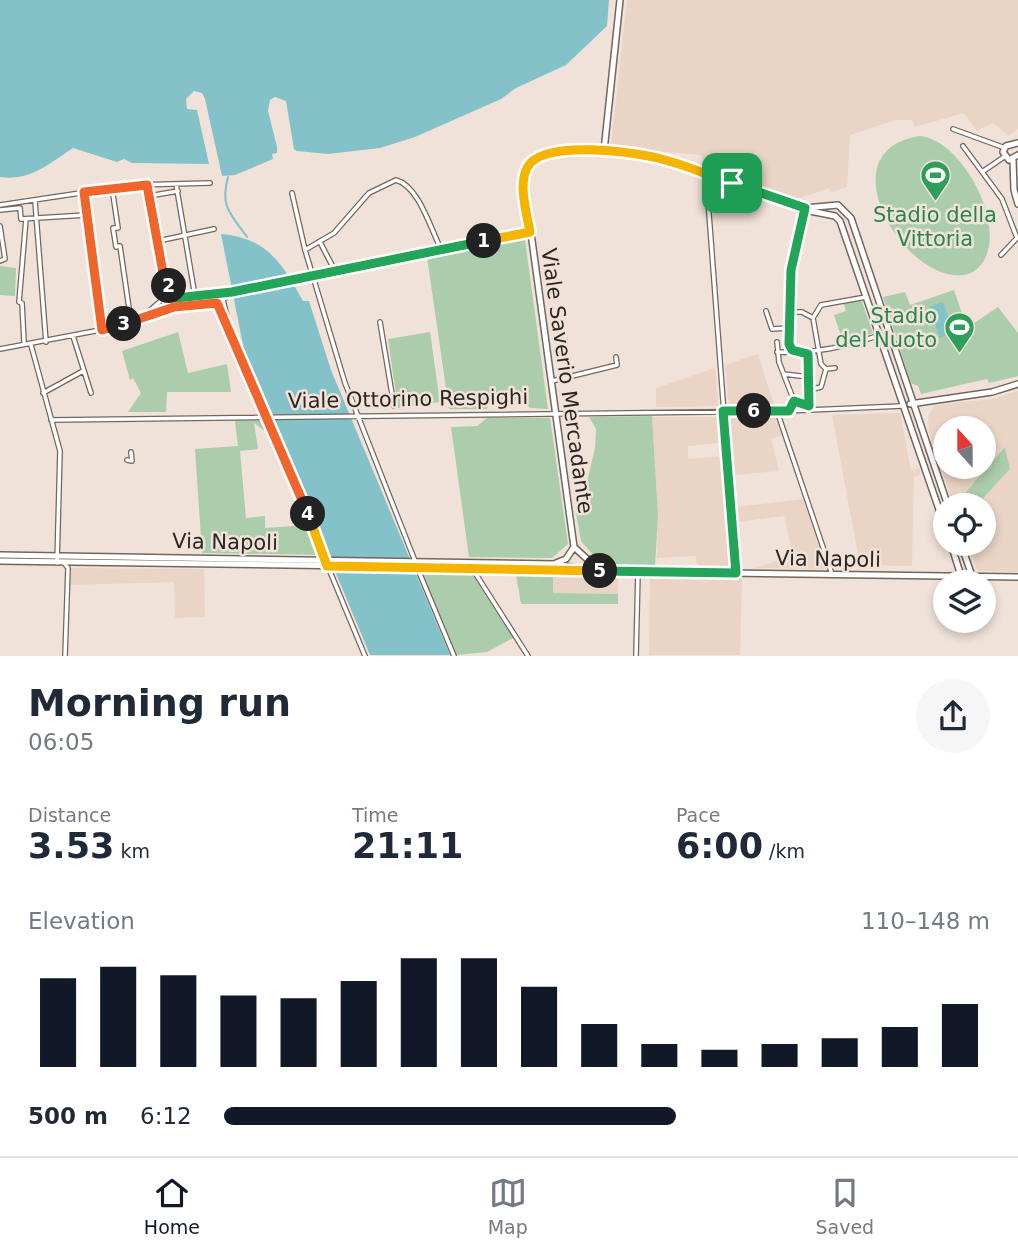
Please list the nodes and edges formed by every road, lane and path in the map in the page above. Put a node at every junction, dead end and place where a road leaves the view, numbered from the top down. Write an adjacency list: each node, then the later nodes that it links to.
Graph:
1 (620, 0): 6 (main road)
2 (953, 129): 5 (street)
3 (1016, 144): 5 (main road)
4 (962, 146): 9 (street)
5 (1005, 148): 7 (main road)
6 (604, 151): 10 (main road); 28 (main road, Viale Saverio Mercadante)
7 (1004, 157): 8 (main road); 9 (street)
8 (1016, 157): 20 (main road)
9 (982, 173): 34 (street)
10 (706, 174): 22 (main road); 85 (street)
11 (210, 183): 12 (street)
12 (176, 184): 13 (street); 15 (street)
13 (147, 185): 14 (street); 18 (street)
14 (112, 188): 16 (street); 53 (street)
15 (177, 191): 18 (street); 29 (street)
16 (84, 192): 19 (street); 23 (street)
17 (292, 193): 33 (street)
18 (149, 196): 30 (street)
19 (35, 201): 21 (street); 24 (street)
20 (1018, 204)
21 (0, 207): 25 (street)
22 (805, 208): 41 (main road); 45 (main road); 50 (street)
23 (86, 215): 24 (street); 57 (street)
24 (37, 218): 25 (street); 61 (street)
25 (24, 219): 60 (street)
26 (0, 226): 35 (street)
27 (214, 229): 29 (street)
28 (530, 232): 32 (street); 75 (main road, Viale Saverio Mercadante)
29 (186, 235): 30 (street); 42 (street)
30 (158, 241): 38 (street)
31 (320, 242): 32 (street); 33 (street); 36 (street)
32 (441, 249): 36 (street)
33 (305, 250): 37 (street)
34 (1002, 255)
35 (0, 261)
36 (334, 269): 37 (street)
37 (311, 275): 39 (street); 89 (street)
38 (164, 278): 43 (street); 44 (street)
39 (232, 292): 40 (street); 46 (street)
40 (218, 293): 42 (street); 46 (street); 47 (street)
41 (877, 293): 45 (main road); 81 (main road)
42 (195, 296): 44 (street)
43 (165, 297): 44 (street); 48 (street); 52 (street)
44 (175, 297): 48 (street)
45 (866, 297): 51 (street); 58 (main road)
46 (224, 299): 47 (street); 54 (street)
47 (216, 302): 48 (street); 54 (street)
48 (173, 307): 52 (street)
49 (766, 311): 56 (street)
50 (790, 312): 51 (street); 56 (street)
51 (813, 318): 66 (street)
52 (138, 320): 53 (street)
53 (131, 322): 57 (street)
54 (227, 322): 90 (street)
55 (380, 322): 82 (street)
56 (789, 328): 65 (street)
57 (102, 330): 59 (street)
58 (880, 335): 66 (street); 83 (main road)
59 (73, 336): 61 (street); 72 (street)
60 (24, 342)
61 (46, 342): 63 (street)
62 (777, 342): 67 (street)
63 (32, 345): 64 (street); 78 (street)
64 (0, 349)
65 (792, 350): 67 (street); 68 (street)
66 (820, 351): 68 (street); 71 (street)
67 (777, 352): 73 (street)
68 (808, 354): 74 (street)
69 (616, 357): 75 (street)
70 (835, 368): 71 (street)
71 (826, 369): 77 (street)
72 (83, 371): 78 (street); 79 (street)
73 (784, 374): 74 (street); 80 (street)
74 (808, 377): 77 (street)
75 (551, 381): 88 (main road, Viale Saverio Mercadante)
76 (1018, 384): 81 (main road)
77 (809, 390): 84 (street)
78 (43, 393): 91 (street)
79 (91, 393)
80 (794, 401): 84 (street); 87 (street)
81 (913, 403): 83 (main road); 95 (main road)
82 (394, 405)
83 (903, 406): 84 (street, Viale Ottorino Respighi); 94 (main road)
84 (810, 408): 87 (street, Viale Ottorino Respighi)
85 (723, 411): 86 (street, Viale Ottorino Respighi); 88 (street, Viale Ottorino Respighi); 107 (street)
86 (777, 411): 87 (street, Viale Ottorino Respighi); 108 (street)
87 (789, 411)
88 (555, 413): 89 (street, Viale Ottorino Respighi); 96 (main road, Viale Saverio Mercadante)
89 (355, 415): 90 (street, Viale Ottorino Respighi); 101 (street)
90 (266, 416): 91 (street, Viale Ottorino Respighi); 100 (street)
91 (51, 420): 98 (street)
92 (131, 452): 93 (street)
93 (131, 461)
94 (933, 493)
95 (944, 493)
96 (574, 548): 102 (main road); 105 (main road)
97 (0, 555): 98 (main road, Via Napoli)
98 (60, 560): 99 (main road, Via Napoli); 100 (main road, Via Napoli); 100 (main road, Via Napoli); 112 (street)
99 (0, 561)
100 (328, 563): 101 (main road, Via Napoli); 113 (street)
101 (416, 564): 102 (main road, Via Napoli); 103 (main road, Via Napoli); 114 (street)
102 (554, 564): 104 (main road, Via Napoli)
103 (472, 568): 104 (main road, Via Napoli); 115 (street)
104 (575, 569): 105 (main road, Via Napoli)
105 (600, 571): 106 (main road, Via Napoli)
106 (638, 572): 107 (main road, Via Napoli); 116 (street)
107 (736, 573): 108 (main road, Via Napoli)
108 (832, 575): 109 (main road, Via Napoli)
109 (933, 576)
110 (996, 577): 111 (main road, Via Napoli)
111 (1018, 578)
112 (65, 656)
113 (365, 656)
114 (454, 656)
115 (528, 656)
116 (636, 656)

